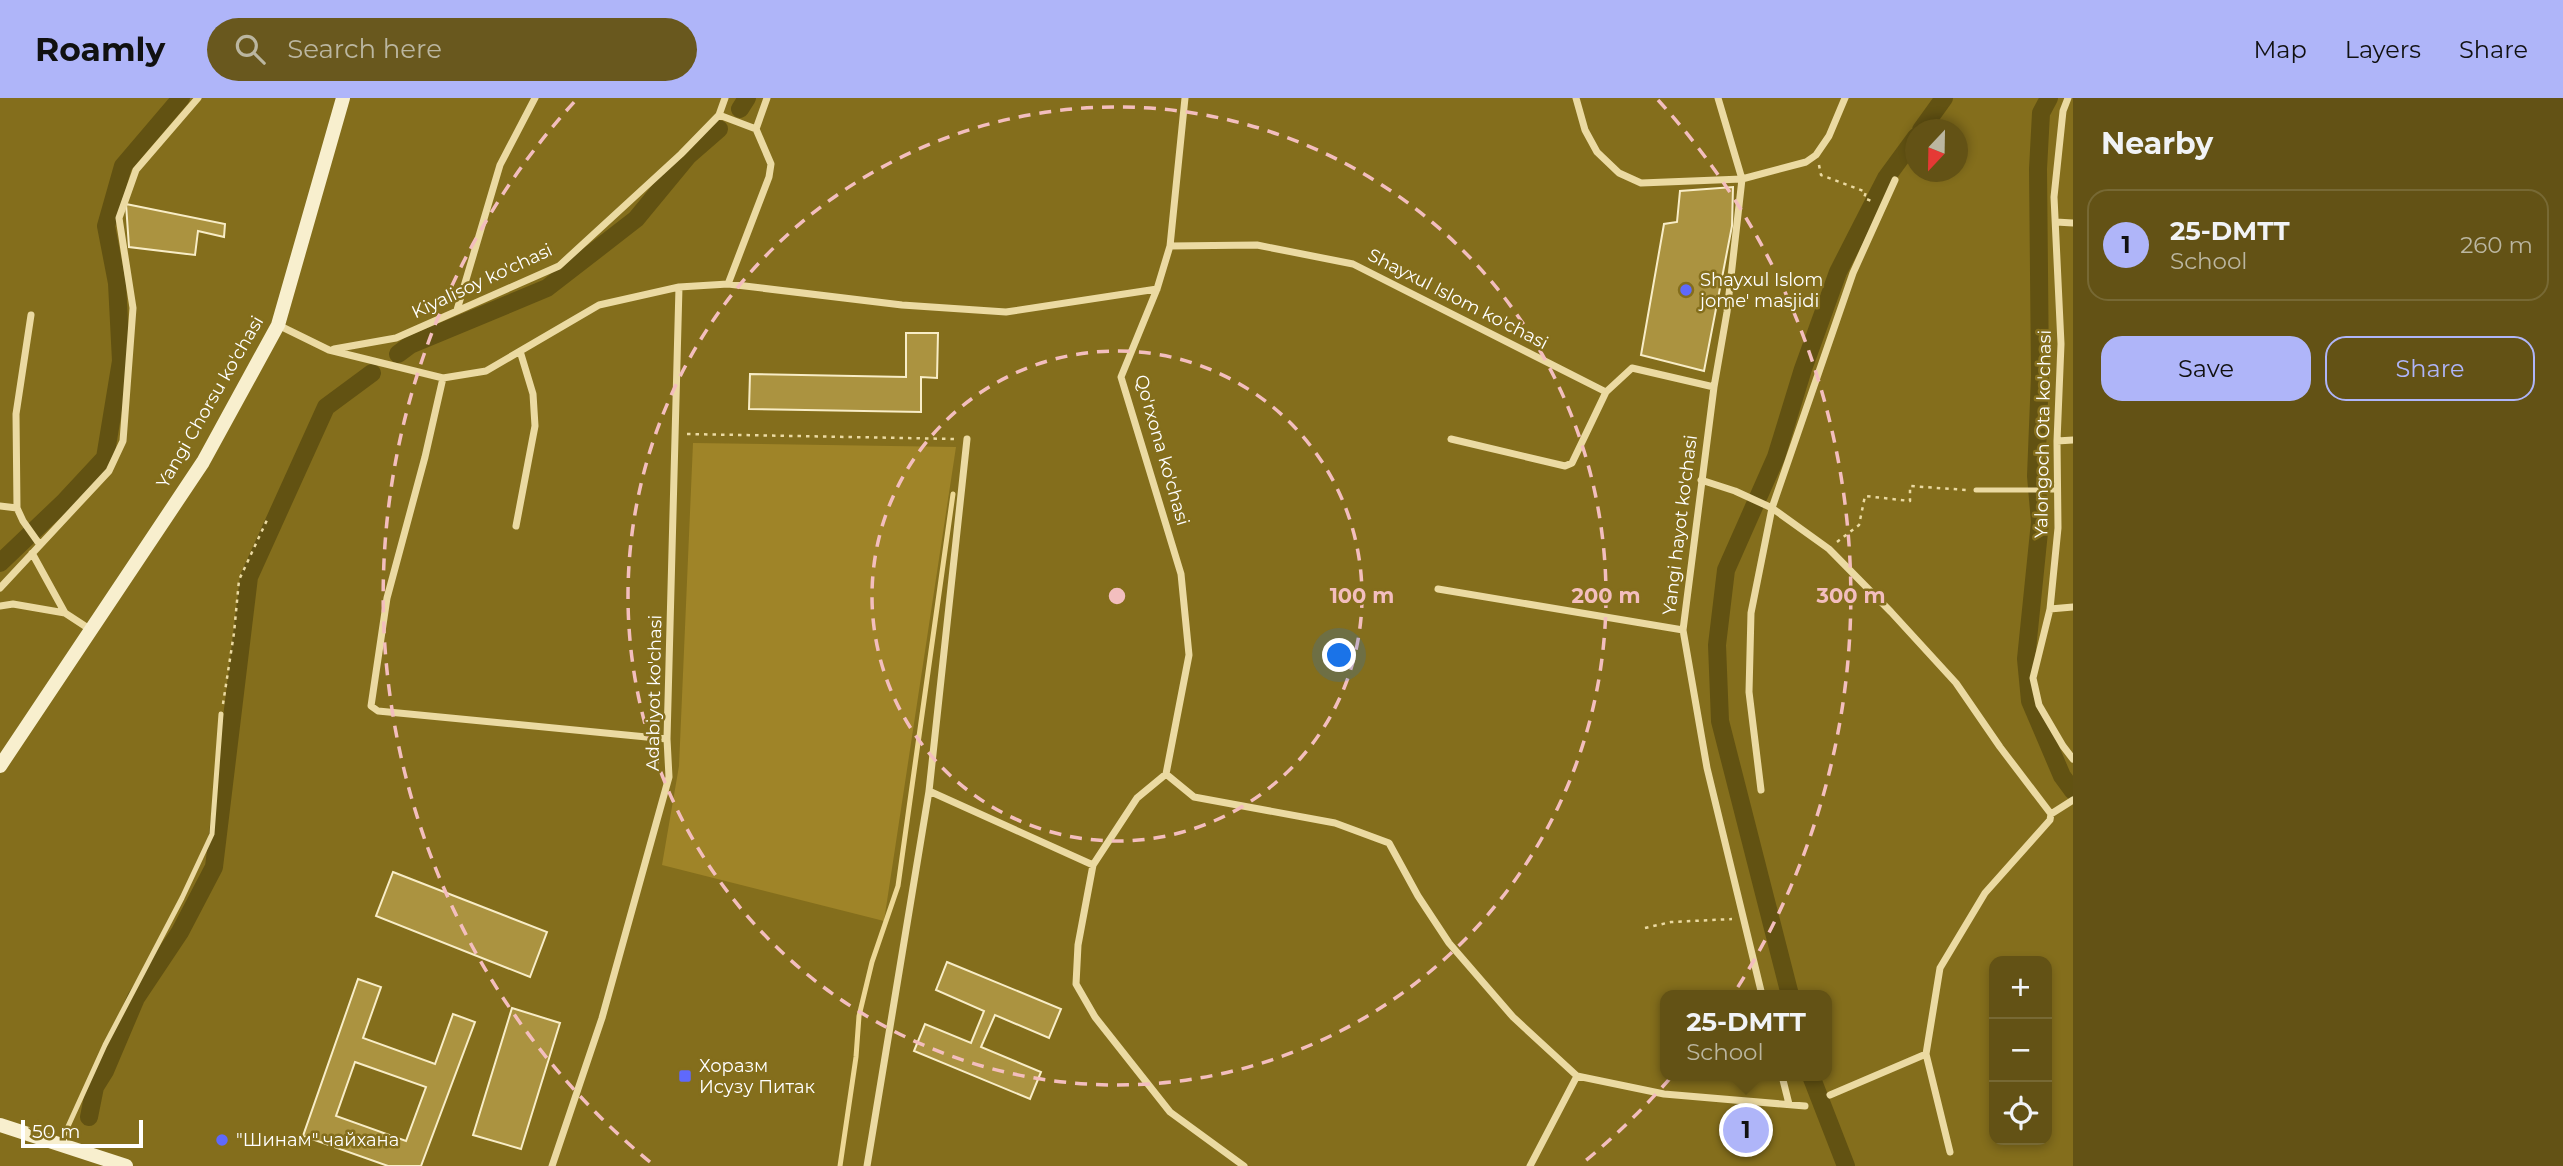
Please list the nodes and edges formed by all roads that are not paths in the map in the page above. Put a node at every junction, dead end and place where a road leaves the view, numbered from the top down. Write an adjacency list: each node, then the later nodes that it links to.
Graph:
1 (198, 98): 40 (street)
2 (343, 98): 23 (main road, Yangi Chorsu ko'chasi)
3 (535, 98): 21 (street)
4 (725, 98): 11 (street, Kiyalisoy ko'chasi)
5 (766, 98): 12 (street)
6 (1185, 98): 17 (street, Qo'rxona ko'chasi)
7 (1576, 98): 13 (street)
8 (1718, 98): 13 (street, Yangi hayot ko'chasi)
9 (1845, 98): 13 (street)
10 (2068, 98): 15 (street, Yalongoch Ota ko'chasi)
11 (719, 115): 12 (street); 21 (street, Kiyalisoy ko'chasi)
12 (756, 129): 18 (street)
13 (1742, 179): 27 (street, Yangi hayot ko'chasi)
14 (1895, 180): 38 (street)
15 (2056, 222): 16 (street); 32 (street, Yalongoch Ota ko'chasi)
16 (2073, 223)
17 (1170, 246): 20 (street, Qo'rxona ko'chasi); 28 (street, Shayxul Islom ko'chasi)
18 (728, 284): 19 (street); 20 (street)
19 (679, 287): 25 (street); 51 (street, Adabiyot ko'chasi)
20 (1157, 289): 54 (street, Qo'rxona ko'chasi)
21 (457, 310): 24 (street, Kiyalisoy ko'chasi)
22 (31, 314): 37 (street)
23 (278, 325): 24 (street); 48 (main road, Yangi Chorsu ko'chasi)
24 (330, 350): 26 (street)
25 (520, 351): 26 (street); 39 (street)
26 (443, 378): 51 (street)
27 (1714, 387): 28 (street); 33 (street, Yangi hayot ko'chasi)
28 (1606, 392): 30 (street)
29 (967, 439): 56 (street)
30 (1451, 439)
31 (2073, 440): 32 (street)
32 (2057, 441): 35 (street, Yalongoch Ota ko'chasi)
33 (1701, 480): 38 (street); 49 (street, Yangi hayot ko'chasi)
34 (1976, 490): 35 (lane)
35 (2057, 490): 46 (street, Yalongoch Ota ko'chasi)
36 (0, 506): 37 (street)
37 (17, 508): 40 (street)
38 (1772, 509): 55 (street); 58 (street)
39 (516, 526)
40 (40, 544): 41 (street)
41 (32, 553): 42 (street); 47 (street)
42 (0, 588)
43 (1438, 589): 49 (street)
44 (0, 606): 47 (street)
45 (2073, 607): 46 (street)
46 (2050, 609): 52 (street, Yalongoch Ota ko'chasi)
47 (65, 613): 48 (street)
48 (91, 630): 53 (main road, Yangi Chorsu ko'chasi)
49 (1683, 630): 60 (street, Yangi hayot ko'chasi)
50 (221, 714): 68 (lane)
51 (667, 739): 71 (street, Adabiyot ko'chasi)
52 (2073, 759)
53 (0, 766)
54 (1166, 774): 59 (street); 62 (street)
55 (1761, 790)
56 (929, 791): 59 (street); 72 (street)
57 (2073, 800): 58 (street)
58 (2051, 814): 61 (street)
59 (1093, 865): 73 (street)
60 (1761, 990)
61 (1926, 1054): 64 (street); 69 (street)
62 (1577, 1076): 65 (street); 74 (street)
63 (1783, 1081): 65 (street)
64 (1830, 1095)
65 (1789, 1104): 66 (street)
66 (1805, 1106)
67 (0, 1125): 68 (main road)
68 (61, 1144): 70 (main road)
69 (1950, 1152)
70 (126, 1166)
71 (552, 1166)
72 (867, 1166)
73 (1244, 1166)
74 (1530, 1166)

